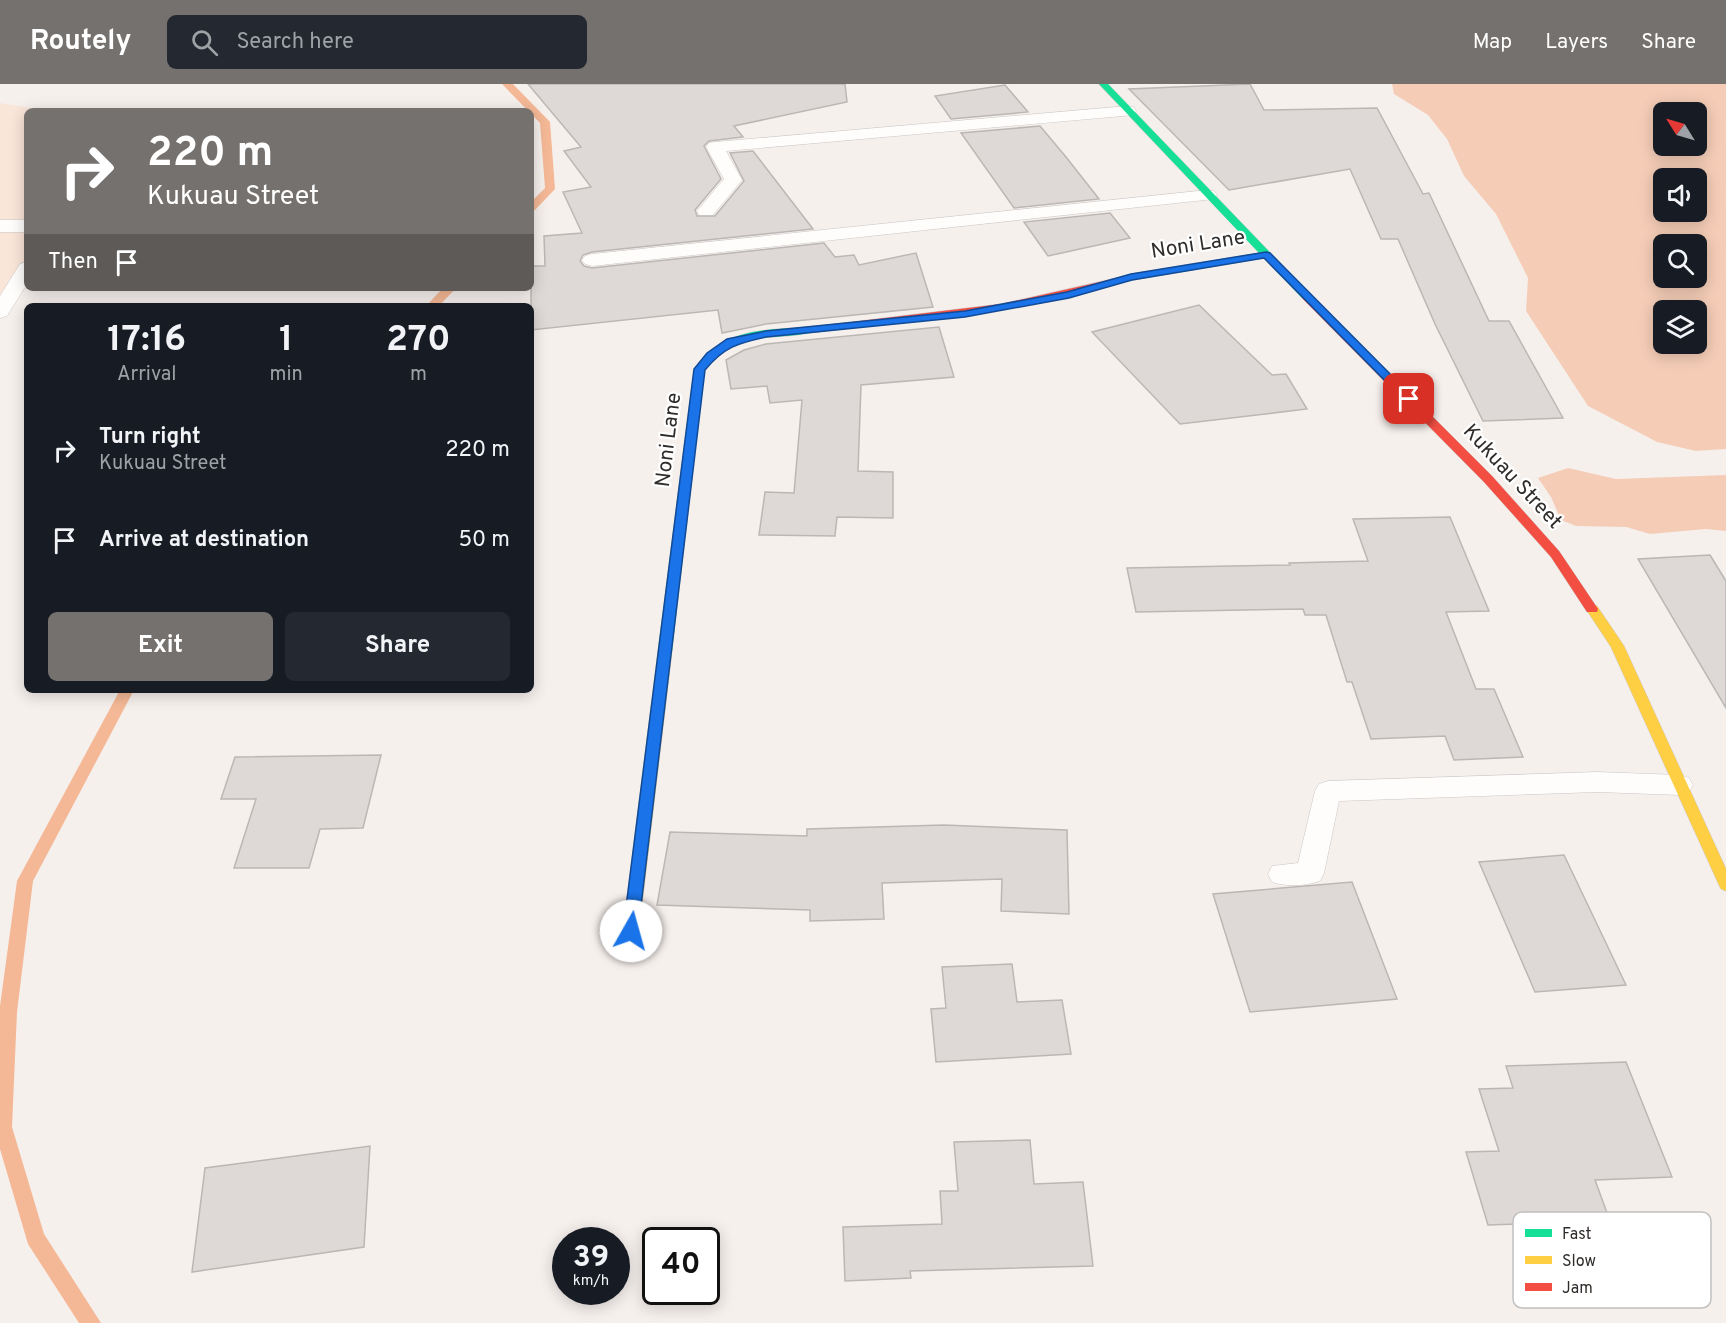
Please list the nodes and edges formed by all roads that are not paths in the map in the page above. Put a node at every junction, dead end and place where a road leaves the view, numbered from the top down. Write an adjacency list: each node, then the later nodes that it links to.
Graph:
1 (1102, 84): 2 (street, Kukuau Street)
2 (1128, 111): 3 (street, Kukuau Street); 4 (lane)
3 (1208, 195): 7 (street, Kukuau Street); 8 (lane)
4 (706, 211)
5 (0, 226): 6 (lane)
6 (24, 226)
7 (1266, 255): 11 (street, Kukuau Street); 14 (street, Noni Lane)
8 (592, 260)
9 (24, 273): 10 (lane)
10 (0, 312)
11 (1680, 785): 12 (lane); 13 (street, Kukuau Street)
12 (1282, 874)
13 (1726, 885)
14 (628, 955)

